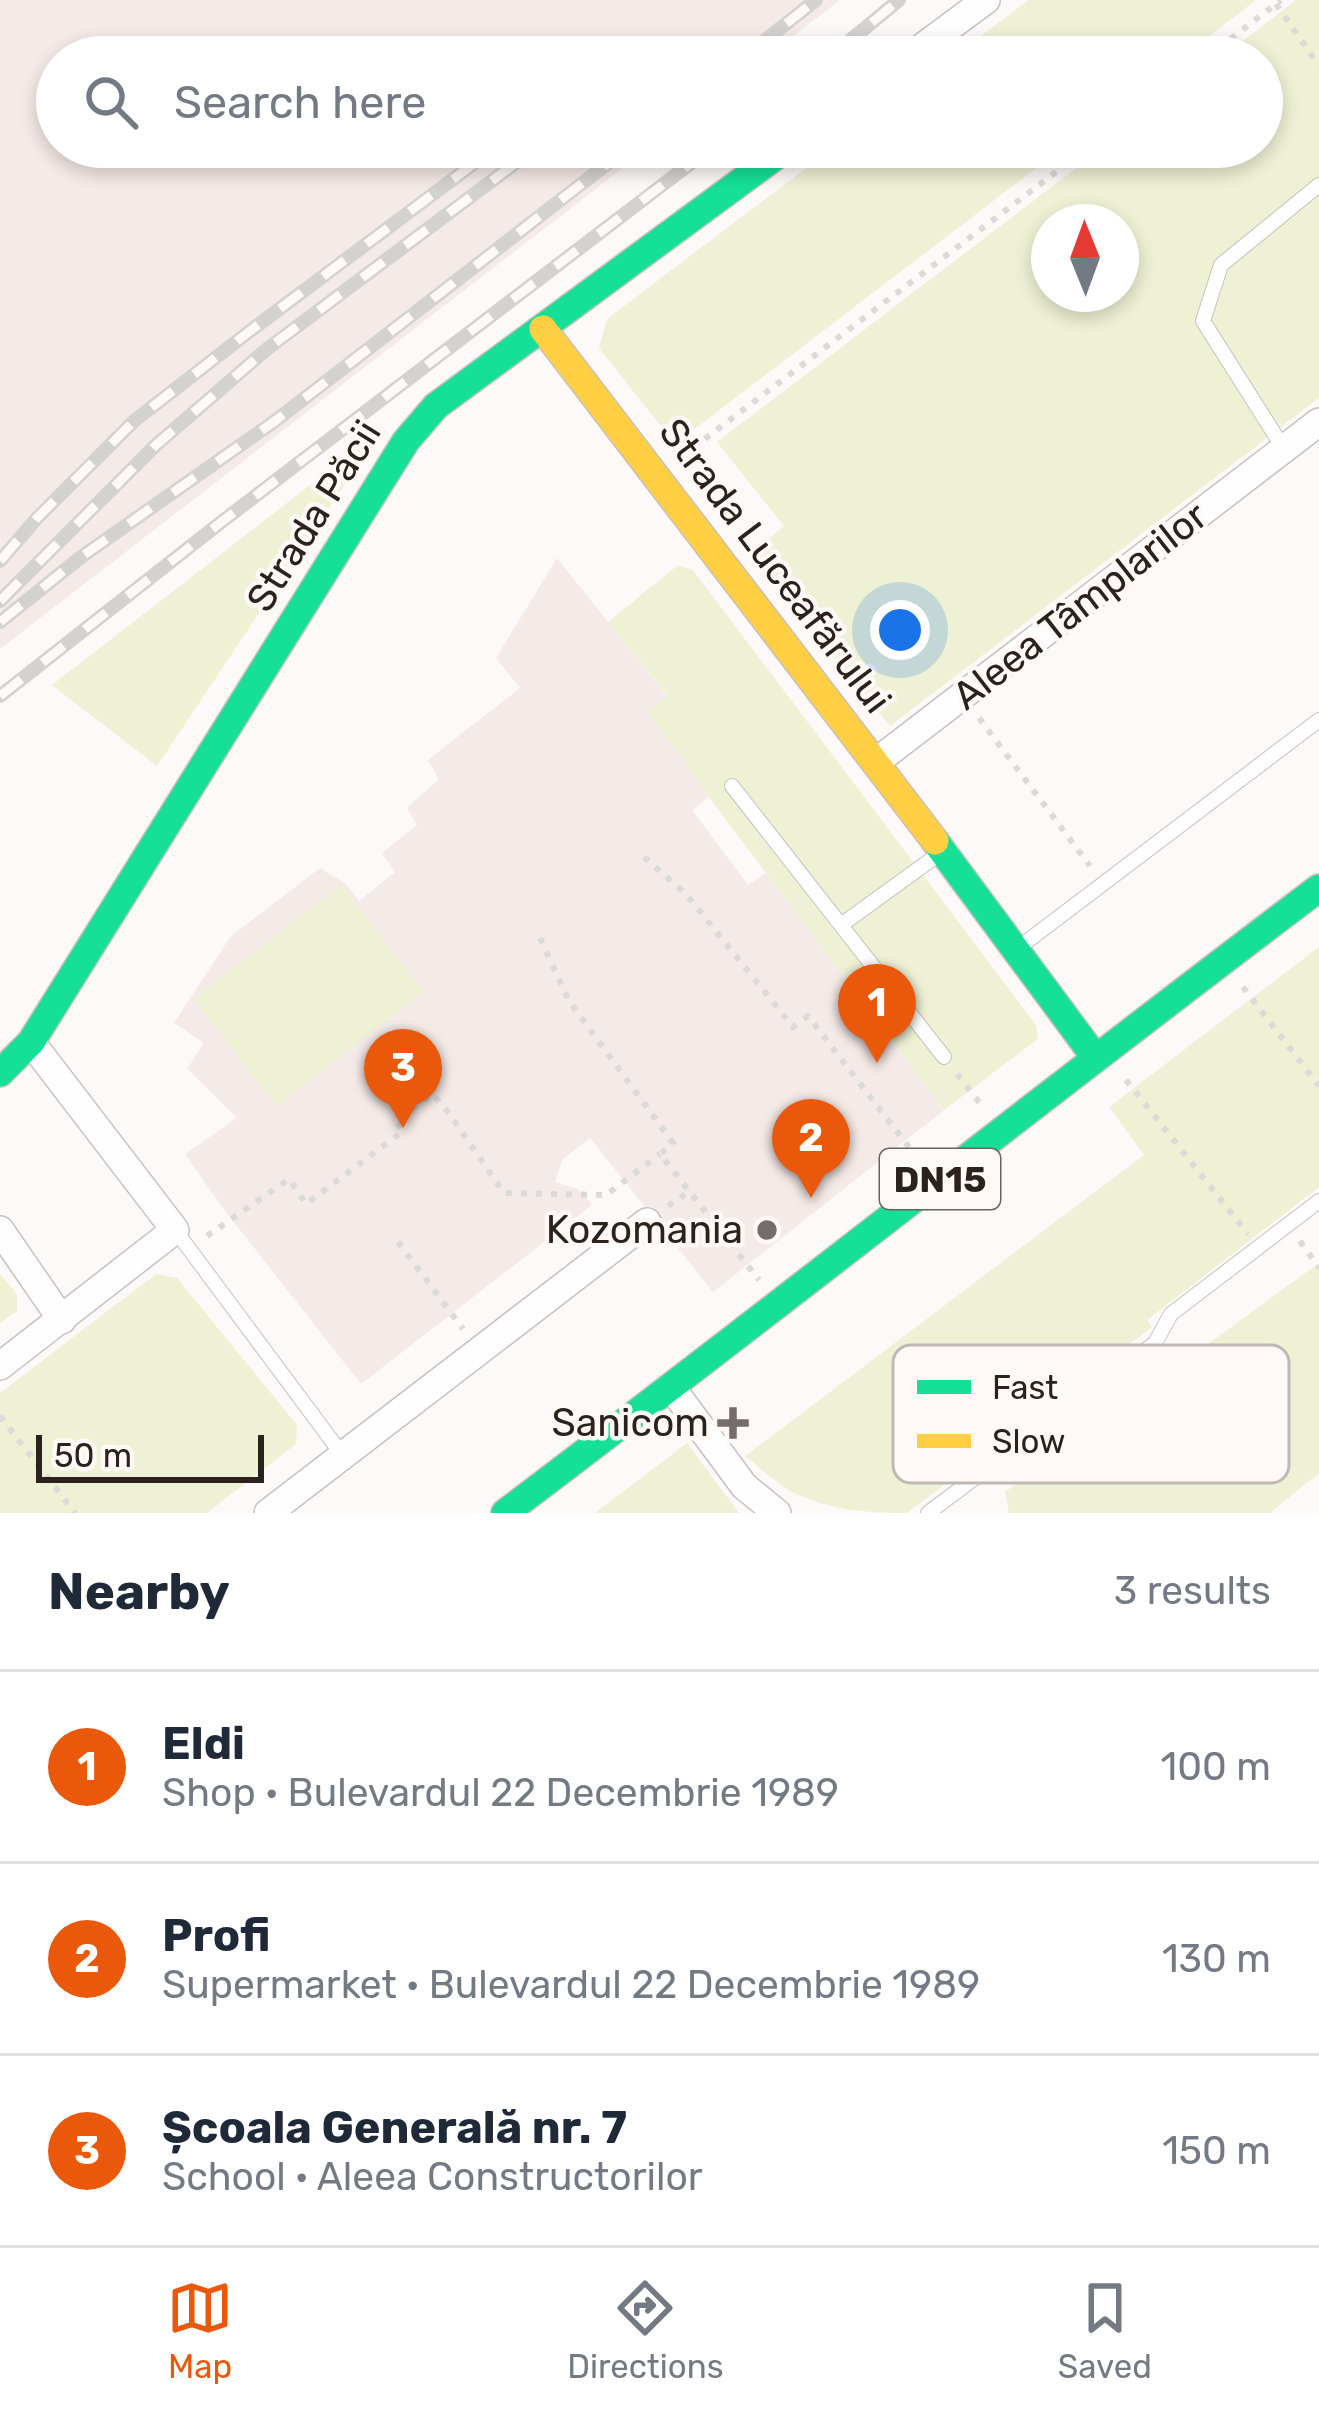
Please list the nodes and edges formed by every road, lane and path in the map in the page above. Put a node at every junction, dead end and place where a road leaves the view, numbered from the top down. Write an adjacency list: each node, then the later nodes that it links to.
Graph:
1 (986, 0): 3 (street)
2 (1278, 2): 4 (path); 5 (path)
3 (937, 36)
4 (1234, 36)
5 (1319, 66)
6 (760, 168): 9 (street, Strada Păcii)
7 (1061, 168): 12 (path)
8 (1319, 185): 11 (lane)
9 (543, 329): 15 (street, Strada Luceafărului); 25 (street, Strada Păcii)
10 (1319, 422): 11 (street, Aleea Tâmplarilor)
11 (1284, 449): 13 (street, Aleea Tâmplarilor)
12 (669, 467)
13 (962, 697): 15 (street, Aleea Tâmplarilor); 19 (path)
14 (1319, 720): 19 (lane)
15 (876, 762): 17 (street, Strada Luceafărului)
16 (732, 786): 21 (lane)
17 (943, 852): 21 (lane); 23 (street, Strada Luceafărului)
18 (644, 857): 33 (path)
19 (1103, 884): 23 (lane)
20 (1319, 888): 27 (street, DN15)
21 (841, 926): 26 (lane)
22 (540, 938): 32 (path)
23 (1016, 950): 27 (street, Strada Luceafărului)
24 (1241, 984): 30 (path)
25 (31, 1042): 28 (street, Strada Păcii); 38 (street)
26 (944, 1057): 31 (path)
27 (1095, 1057): 47 (street, DN15)
28 (0, 1073)
29 (1124, 1077): 40 (path)
30 (1319, 1086)
31 (985, 1110)
32 (660, 1154): 38 (path); 42 (path)
33 (920, 1161)
34 (1319, 1201): 36 (lane)
35 (647, 1222): 49 (street)
36 (1288, 1224): 40 (lane); 41 (path)
37 (0, 1230): 43 (street)
38 (182, 1239): 43 (street); 49 (lane)
39 (398, 1242): 44 (path)
40 (1257, 1246): 45 (lane)
41 (1319, 1268)
42 (765, 1288)
43 (62, 1320): 46 (street)
44 (465, 1332)
45 (1150, 1345)
46 (0, 1366)
47 (669, 1390): 53 (street, DN15); 54 (street)
48 (0, 1416): 51 (path)
49 (344, 1457): 52 (street)
50 (968, 1483): 55 (lane)
51 (75, 1513)
52 (268, 1513)
53 (505, 1513)
54 (777, 1513)
55 (928, 1513)

